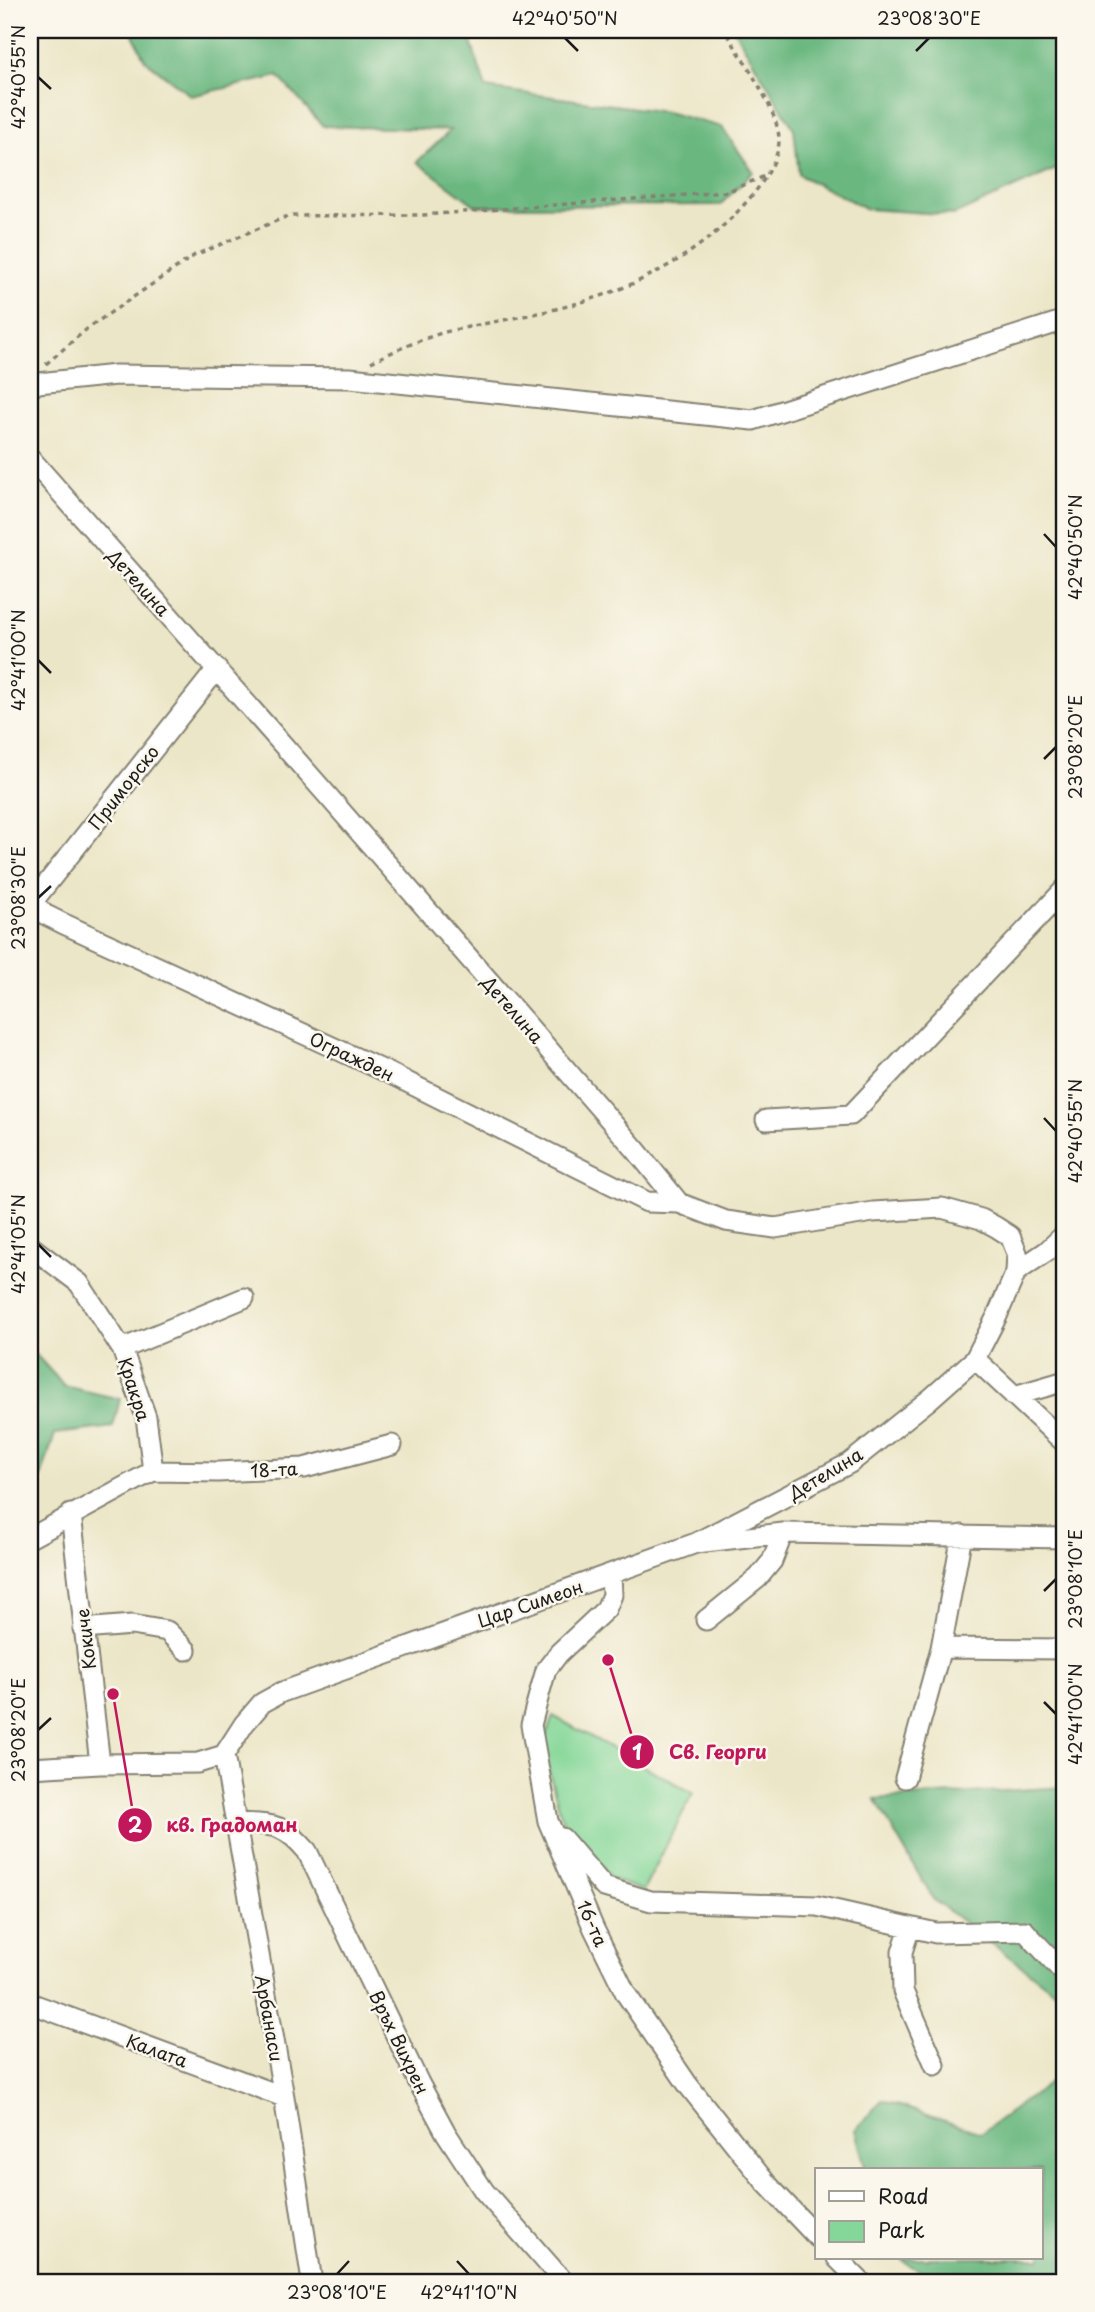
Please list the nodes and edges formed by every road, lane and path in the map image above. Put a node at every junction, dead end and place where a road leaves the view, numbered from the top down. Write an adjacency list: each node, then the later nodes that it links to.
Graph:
1 (725, 30): 2 (path)
2 (765, 176): 4 (path); 5 (path)
3 (1065, 320): 5 (street)
4 (40, 370)
5 (350, 378): 6 (street)
6 (30, 388)
7 (30, 458): 8 (street, Детелина)
8 (216, 669): 10 (street, Приморско); 12 (street, Детелина)
9 (1065, 889): 11 (street)
10 (31, 902): 12 (street, Огражден)
11 (766, 1119)
12 (679, 1203): 15 (street, Детелина)
13 (1065, 1234): 15 (street)
14 (30, 1246): 17 (street, Кракра)
15 (1016, 1272): 18 (street, Детелина)
16 (244, 1298): 17 (street)
17 (122, 1349): 23 (street, Кракра)
18 (975, 1359): 20 (street); 29 (street, Детелина)
19 (1065, 1381): 20 (street)
20 (1014, 1396): 21 (street)
21 (1065, 1443)
22 (392, 1445): 23 (street, 18-та)
23 (153, 1471): 24 (street)
24 (71, 1514): 27 (street); 32 (street, Кокиче)
25 (783, 1532): 26 (street, Цар Симеон); 29 (street, Цар Симеон); 31 (street)
26 (962, 1535): 28 (street, Цар Симеон); 33 (street)
27 (30, 1538)
28 (1065, 1538)
29 (696, 1543): 30 (street, Цар Симеон)
30 (611, 1574): 36 (street, Цар Симеон); 40 (street, 16-та)
31 (706, 1620)
32 (83, 1629): 35 (street); 37 (street, Кокиче)
33 (941, 1648): 34 (street); 39 (street)
34 (1065, 1649)
35 (186, 1650)
36 (224, 1755): 37 (street); 41 (street, Арбанаси)
37 (100, 1764): 38 (street)
38 (30, 1768)
39 (905, 1778)
40 (548, 1821): 42 (street); 47 (street, 16-та)
41 (237, 1823): 46 (street, Арбанаси); 50 (street, Връх Вихрен)
42 (910, 1927): 43 (street); 45 (street)
43 (1065, 1974)
44 (30, 2003): 46 (street, Калата)
45 (935, 2065)
46 (284, 2097): 49 (street, Арбанаси)
47 (815, 2235)
48 (839, 2260): 51 (street)
49 (312, 2282)
50 (564, 2282)
51 (861, 2282)

